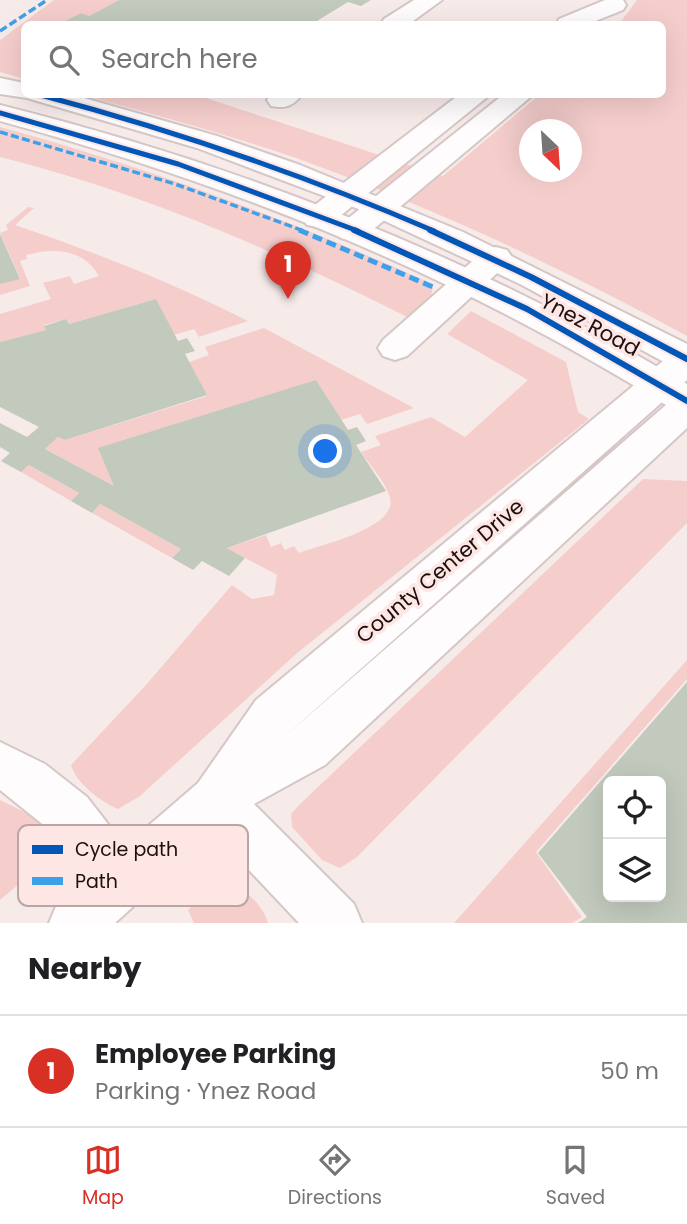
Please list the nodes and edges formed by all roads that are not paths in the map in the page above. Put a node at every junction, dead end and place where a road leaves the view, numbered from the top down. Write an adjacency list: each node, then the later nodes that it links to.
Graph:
1 (430, 0): 3 (main road)
2 (617, 2): 4 (main road); 5 (main road)
3 (398, 21)
4 (575, 21)
5 (601, 21)
6 (0, 86): 7 (main road)
7 (21, 91)
8 (50, 98): 12 (main road, Ynez Road)
9 (473, 98): 12 (main road)
10 (516, 98): 13 (main road)
11 (0, 113): 14 (main road, Ynez Road)
12 (350, 194): 13 (main road, Ynez Road); 14 (main road)
13 (382, 206): 15 (main road); 16 (main road, Ynez Road)
14 (318, 218): 15 (main road, Ynez Road)
15 (352, 231): 17 (main road, Ynez Road)
16 (496, 257): 17 (main road); 19 (main road, Ynez Road)
17 (468, 281): 18 (main road); 19 (main road, Ynez Road)
18 (395, 348)
19 (681, 382): 21 (main road, County Center Drive)
20 (0, 765): 22 (main road)
21 (214, 800): 23 (main road, County Center Drive); 24 (main road)
22 (76, 825)
23 (185, 825)
24 (241, 825)
25 (248, 832): 28 (main road)
26 (94, 906): 27 (main road, County Center Drive)
27 (76, 923)
28 (335, 923)

